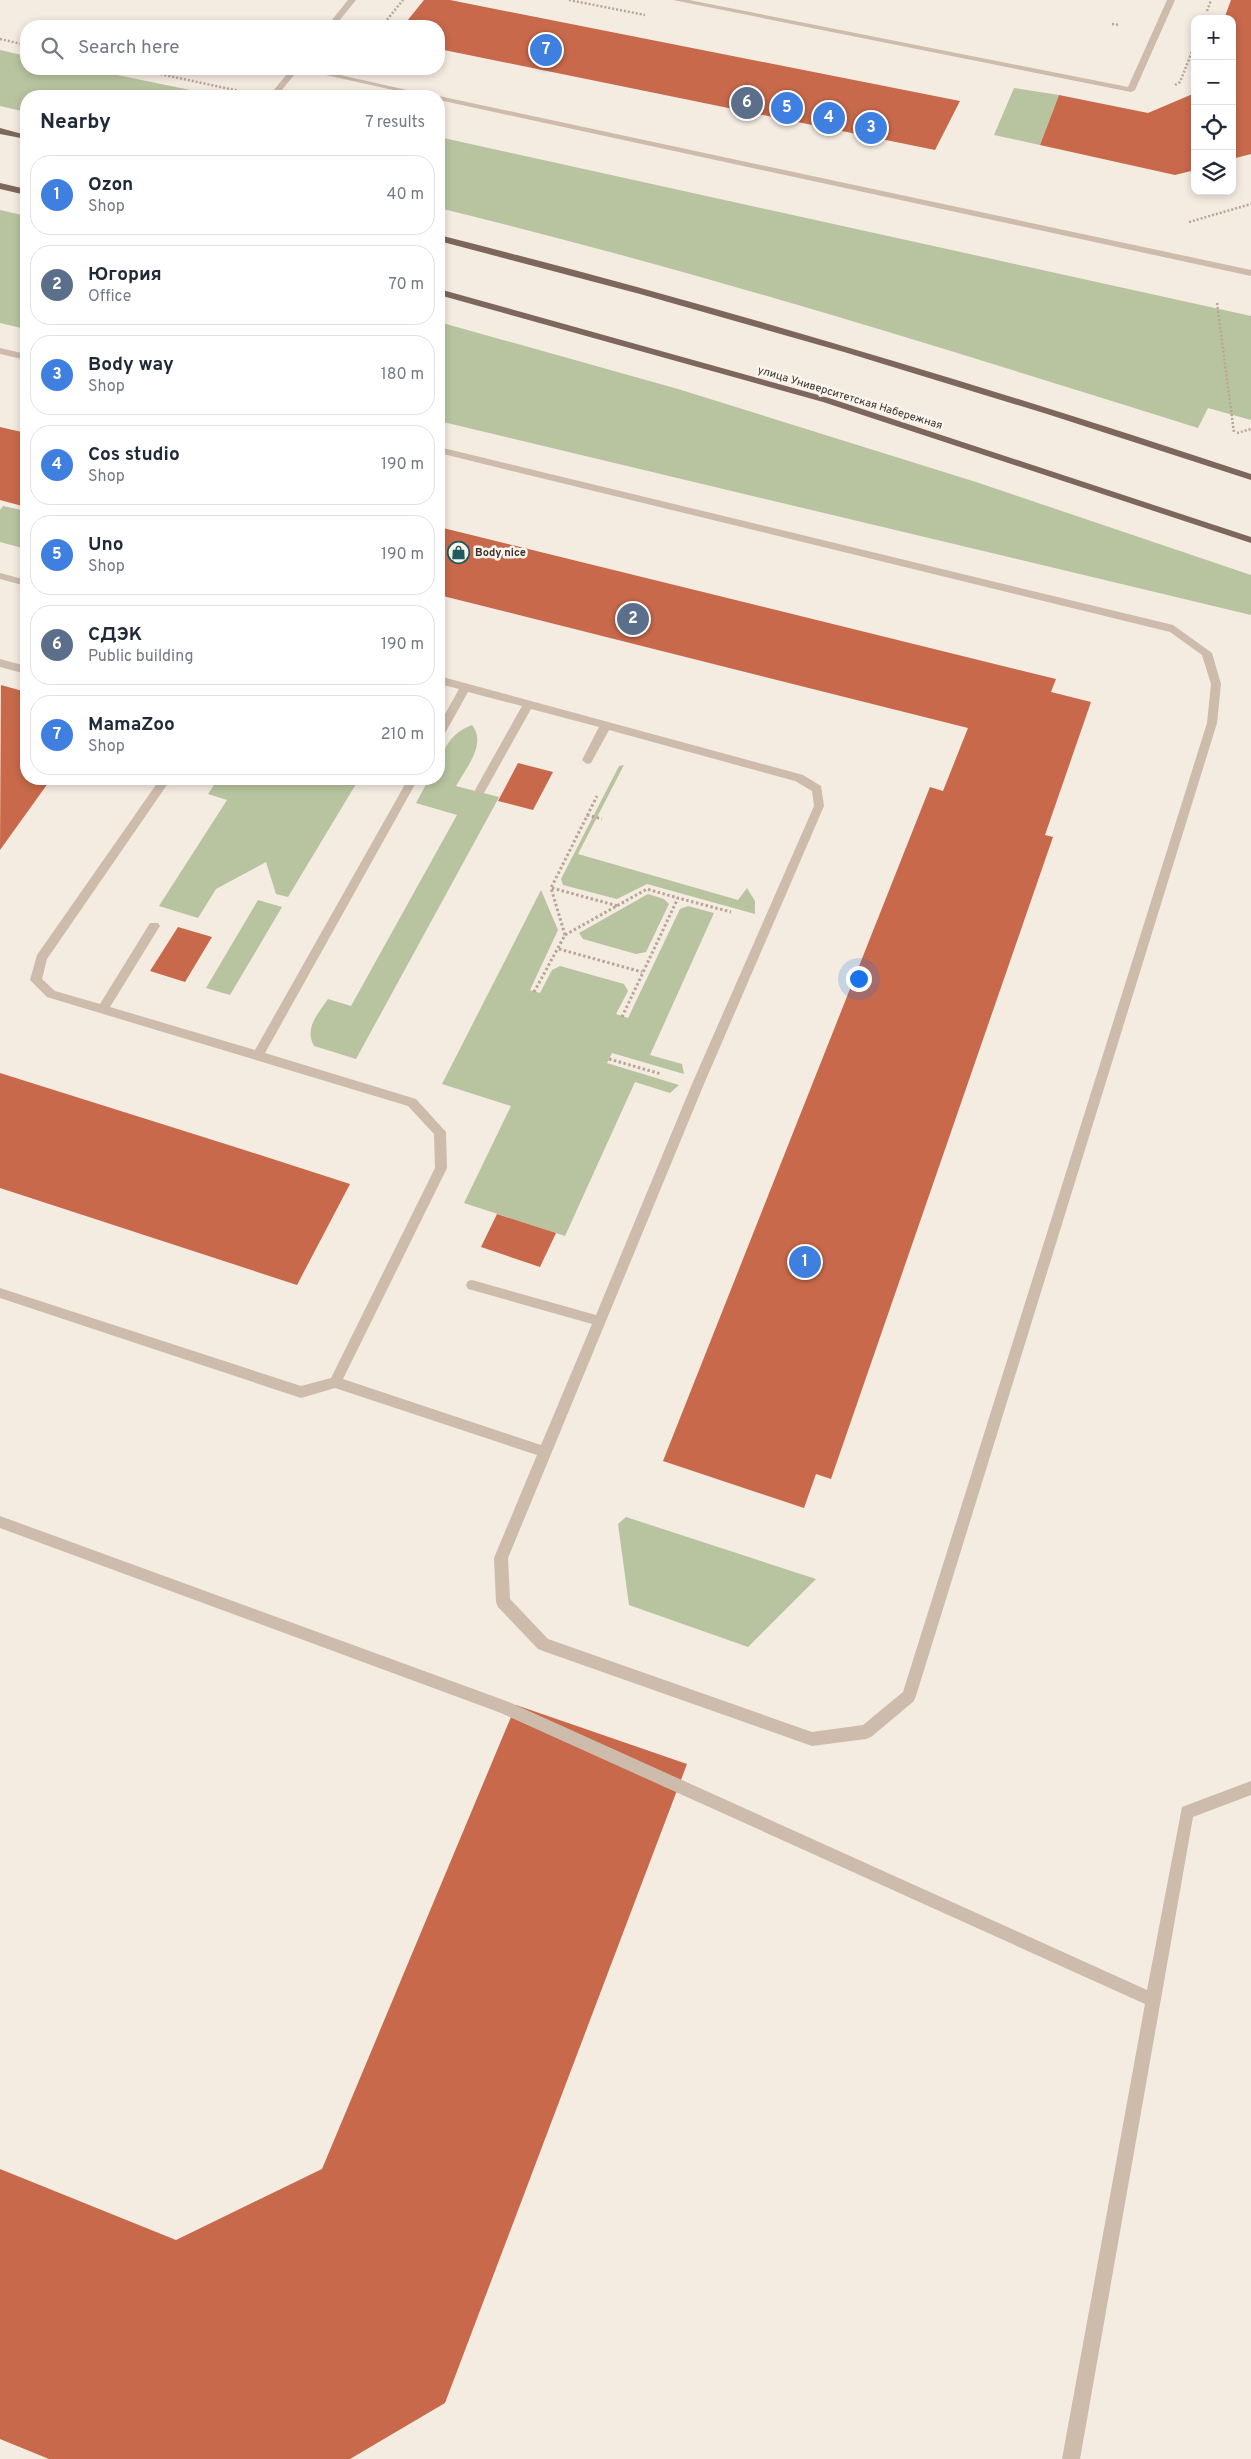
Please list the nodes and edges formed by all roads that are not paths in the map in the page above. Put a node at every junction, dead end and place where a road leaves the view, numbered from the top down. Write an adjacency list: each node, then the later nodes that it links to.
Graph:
1 (352, 0): 4 (lane)
2 (677, 0): 3 (lane)
3 (1171, 0)
4 (336, 20)
5 (291, 75): 7 (lane)
6 (330, 75): 8 (lane)
7 (278, 90)
8 (402, 90)
9 (445, 99): 15 (lane)
10 (0, 131): 11 (main road)
11 (20, 136)
12 (0, 186): 13 (main road)
13 (20, 191)
14 (445, 240): 20 (main road)
15 (1251, 273)
16 (445, 294): 21 (main road, улица Университетская Набережная)
17 (0, 351): 18 (lane)
18 (20, 356)
19 (445, 451): 42 (lane)
20 (1251, 477)
21 (1251, 540)
22 (0, 576): 23 (lane)
23 (20, 581)
24 (0, 664): 25 (lane)
25 (20, 669)
26 (445, 681): 27 (lane)
27 (466, 686): 28 (lane); 29 (lane)
28 (528, 704): 30 (lane); 34 (lane)
29 (445, 723)
30 (606, 725): 31 (lane); 40 (lane)
31 (587, 760)
32 (162, 785): 36 (lane)
33 (410, 785): 37 (lane)
34 (480, 790)
35 (154, 926): 36 (lane)
36 (103, 1009): 37 (lane)
37 (258, 1054): 41 (lane)
38 (472, 1285): 40 (lane)
39 (0, 1293): 41 (lane)
40 (599, 1321): 42 (lane)
41 (335, 1382): 42 (lane)
42 (545, 1452)
43 (0, 1522): 45 (lane)
44 (1251, 1788): 45 (lane)
45 (1153, 2000): 46 (lane)
46 (1071, 2459)

